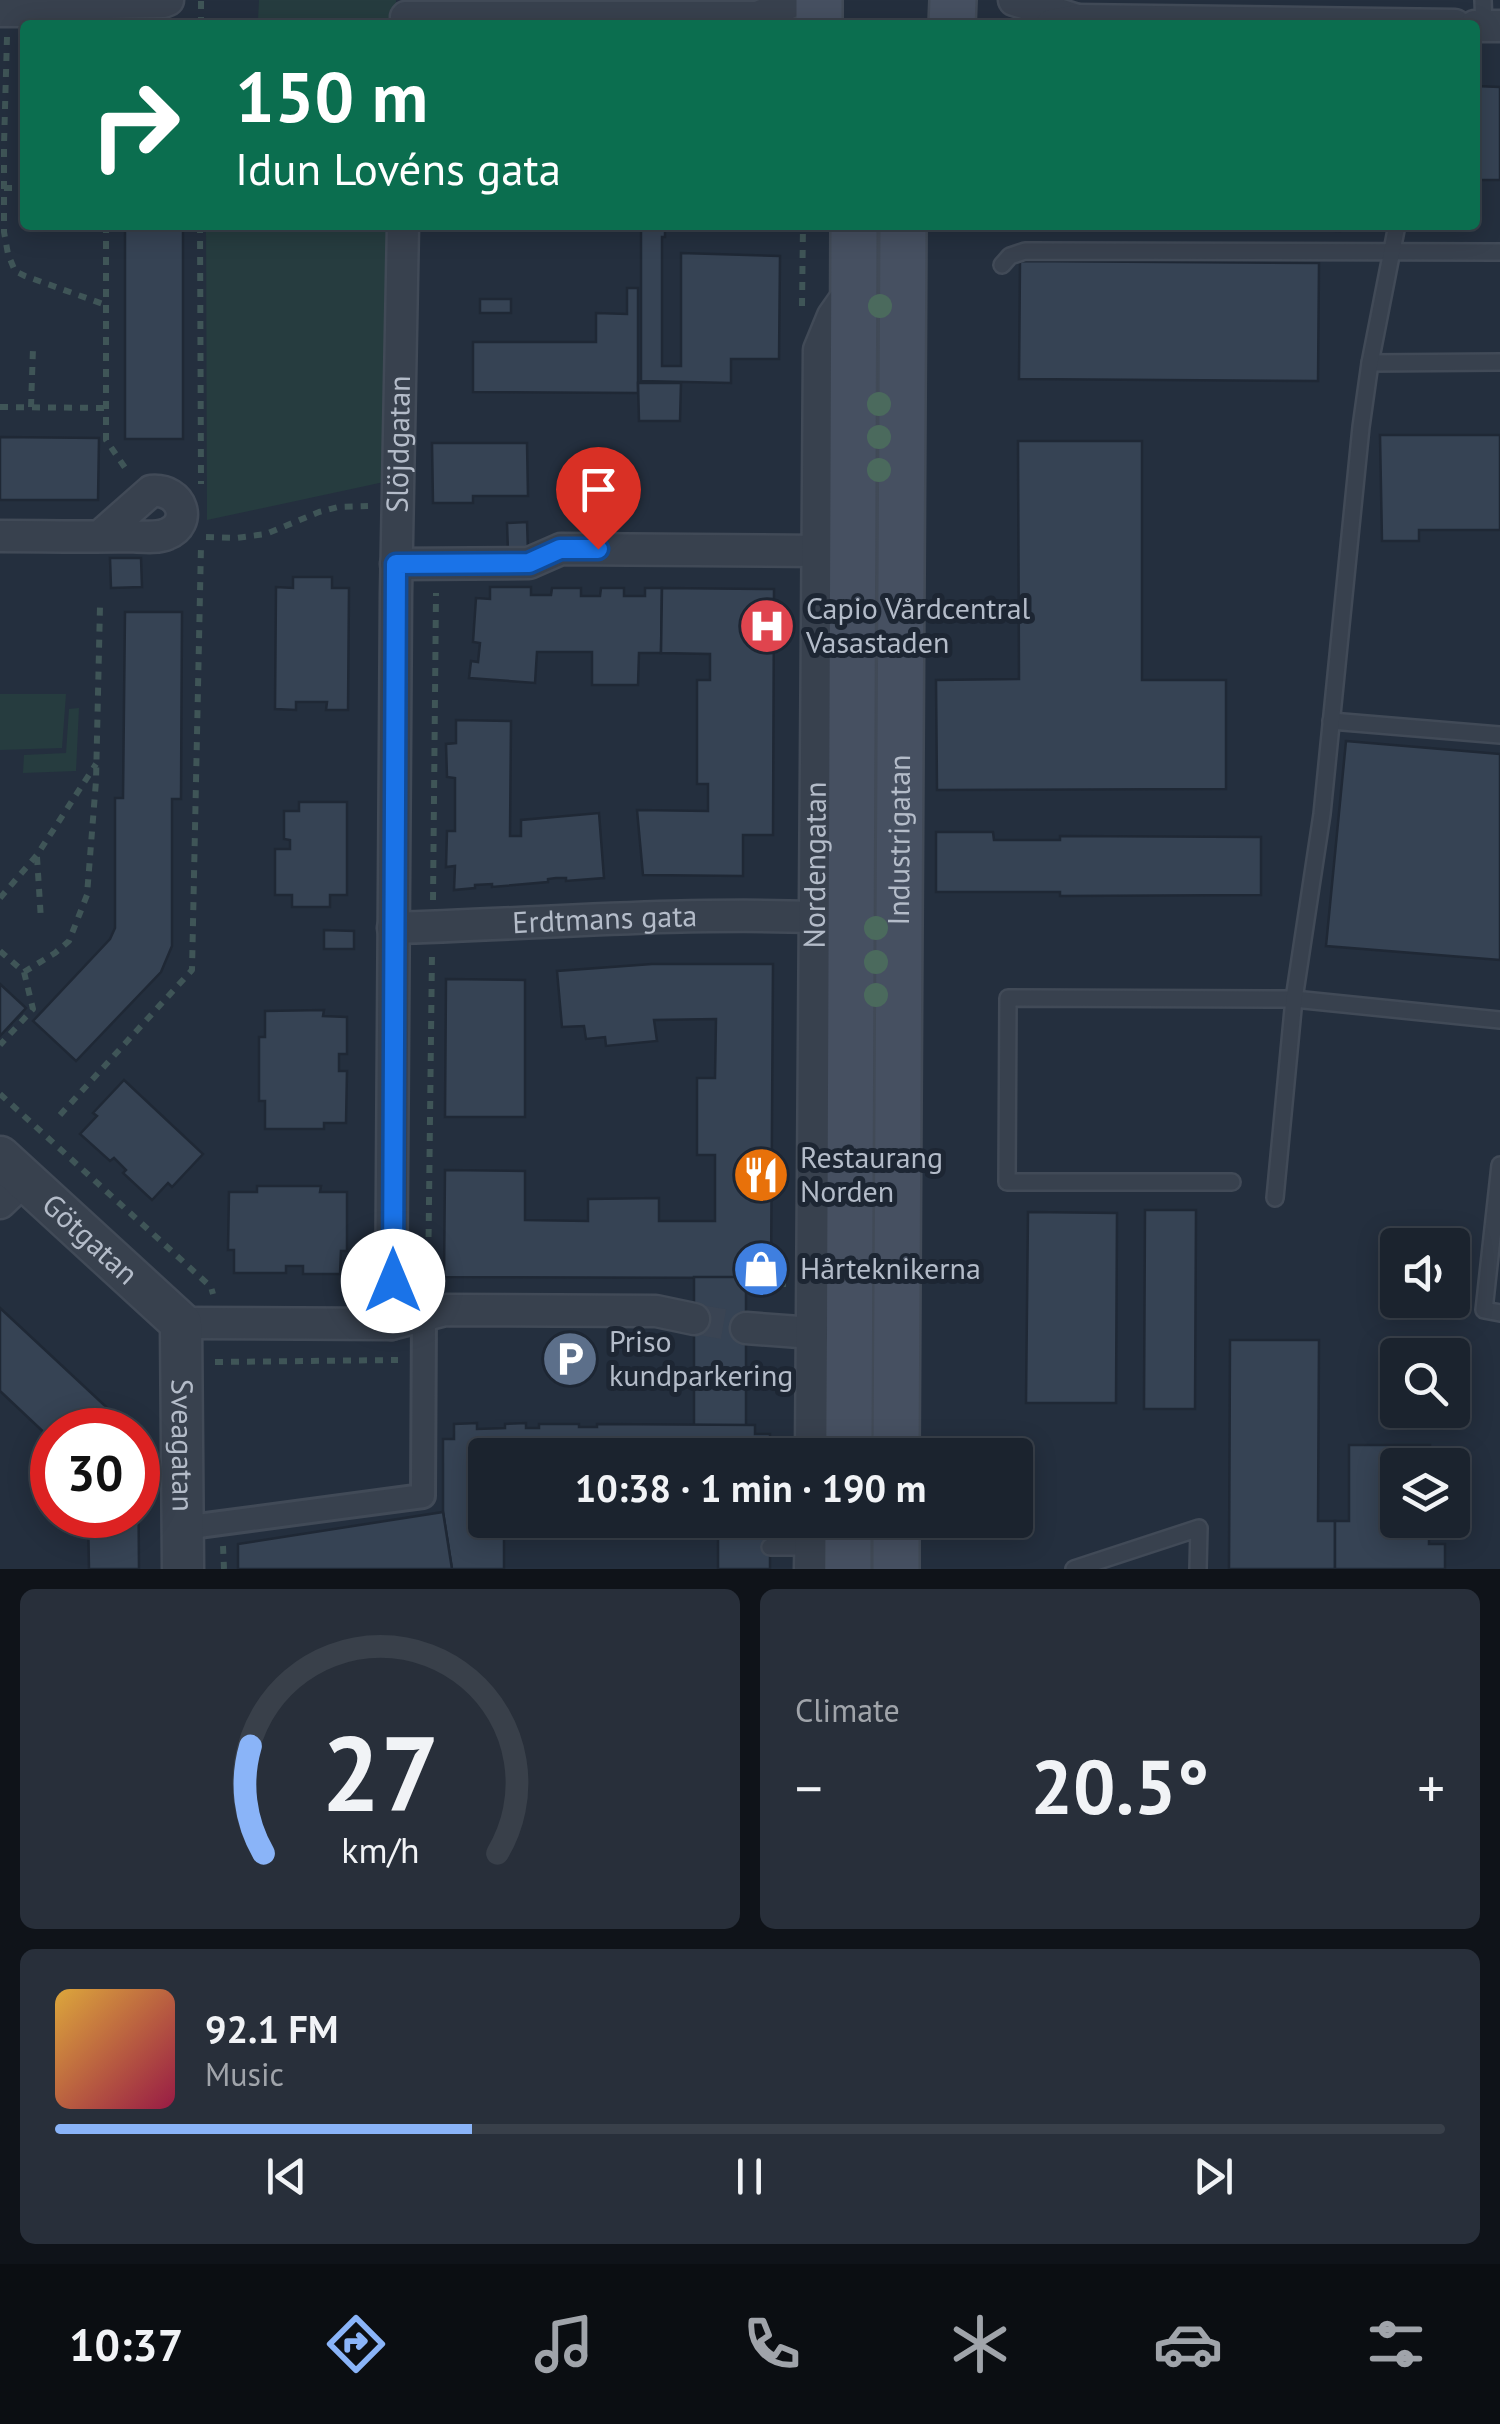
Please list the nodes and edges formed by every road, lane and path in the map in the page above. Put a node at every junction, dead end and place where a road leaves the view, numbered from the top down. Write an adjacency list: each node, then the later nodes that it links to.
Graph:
1 (168, 0): 4 (street)
2 (796, 0): 8 (street)
3 (1014, 0): 9 (street)
4 (108, 2): 5 (street)
5 (4, 11): 10 (path)
6 (406, 14): 7 (street)
7 (715, 20)
8 (767, 20)
9 (1059, 20)
10 (4, 188): 11 (path); 22 (path)
11 (18, 188)
12 (106, 230): 22 (path)
13 (200, 230): 30 (path)
14 (403, 230): 31 (street, Slöjdgatan)
15 (854, 230): 21 (main road, Industrigatan)
16 (903, 230): 67 (main road, Industrigatan)
17 (1397, 230): 18 (lane)
18 (1391, 252): 19 (lane); 20 (lane); 25 (lane)
19 (1500, 252)
20 (1002, 265)
21 (854, 287): 34 (street, Nordengatan); 66 (main road, Industrigatan)
22 (106, 305): 28 (path)
23 (33, 348): 27 (path)
24 (1500, 362): 25 (lane)
25 (1370, 363): 37 (lane)
26 (0, 407): 27 (path)
27 (31, 408): 28 (path)
28 (105, 408): 29 (path)
29 (143, 496): 33 (street); 33 (street)
30 (201, 498)
31 (399, 505): 35 (street, Slöjdgatan); 51 (path)
32 (0, 536): 33 (street)
33 (100, 536)
34 (818, 551): 35 (street); 42 (street, Nordengatan)
35 (396, 564): 44 (street, Slöjdgatan)
36 (100, 606): 39 (path)
37 (1331, 721): 38 (lane); 47 (lane)
38 (1500, 735)
39 (97, 762): 40 (path); 46 (path)
40 (37, 856): 41 (path); 43 (path)
41 (0, 898)
42 (815, 917): 44 (street, Erdtmans gata); 62 (street, Nordengatan)
43 (41, 920)
44 (394, 928): 60 (street, Slöjdgatan)
45 (0, 951): 46 (path)
46 (24, 972): 49 (path)
47 (1294, 999): 48 (lane); 54 (lane); 55 (lane)
48 (1500, 1020)
49 (0, 1045)
50 (0, 1094): 59 (path)
51 (60, 1115)
52 (1500, 1165): 56 (lane)
53 (8, 1180): 59 (street, Götgatan)
54 (1232, 1182)
55 (1275, 1198)
56 (1500, 1313)
57 (424, 1316): 58 (street); 60 (street); 63 (street)
58 (694, 1319)
59 (200, 1323): 60 (street); 68 (street, Sveagatan)
60 (391, 1324)
61 (746, 1328): 62 (street)
62 (813, 1333): 65 (street, Nordengatan)
63 (424, 1359): 64 (path); 68 (street)
64 (220, 1362)
65 (811, 1438)
66 (849, 1438)
67 (896, 1438)
68 (183, 1528): 72 (street, Sveagatan)
69 (896, 1538): 73 (main road)
70 (770, 1547): 71 (lane)
71 (820, 1551)
72 (184, 1569)
73 (896, 1569)
74 (1074, 1569): 75 (lane)
75 (1198, 1569)

